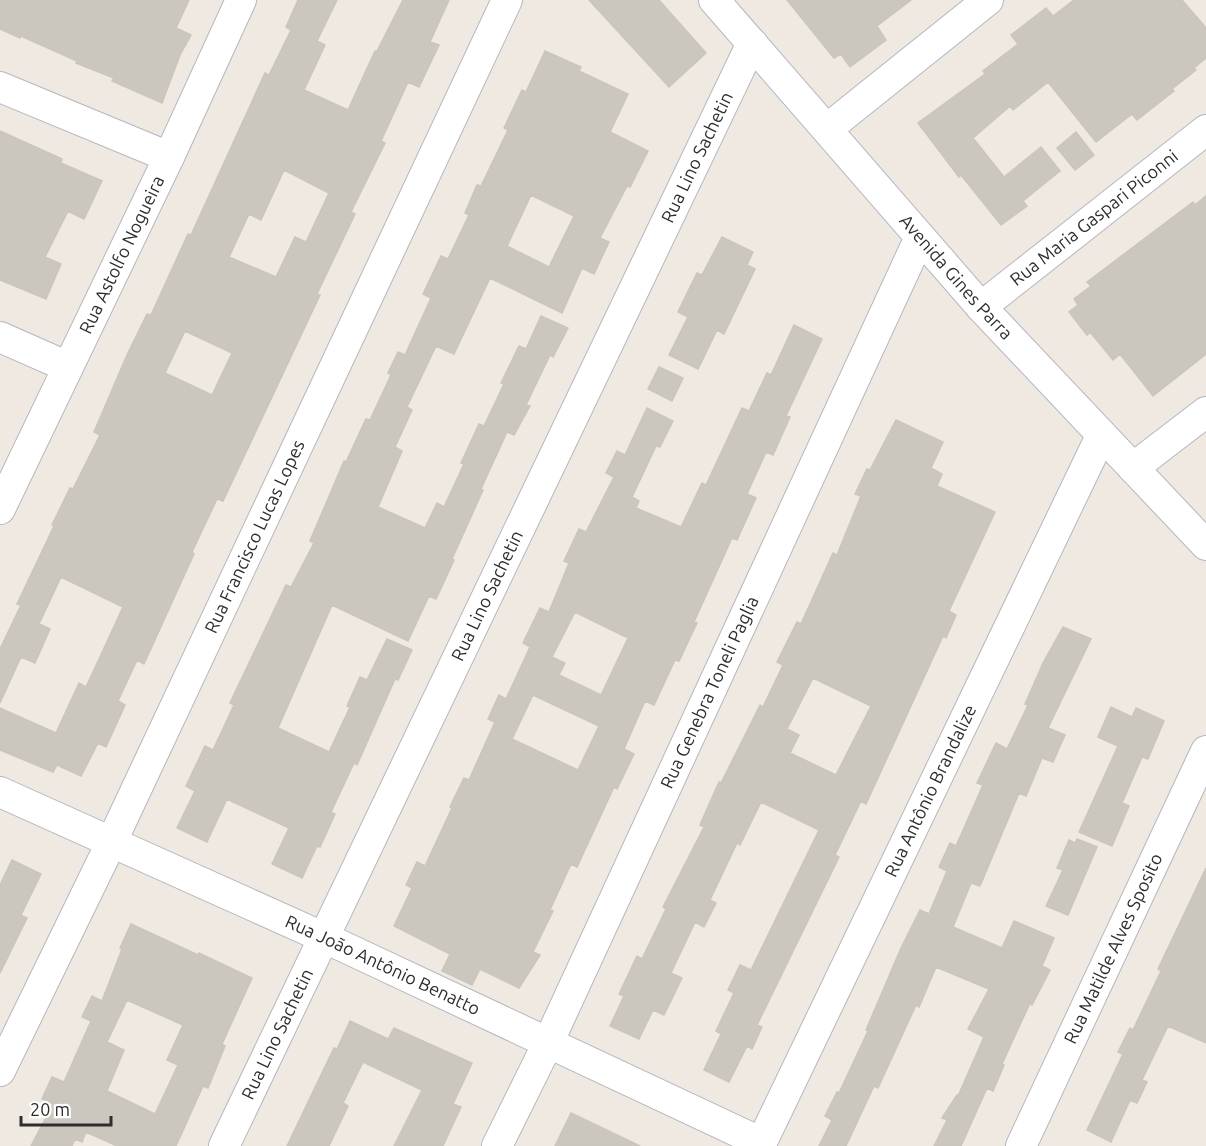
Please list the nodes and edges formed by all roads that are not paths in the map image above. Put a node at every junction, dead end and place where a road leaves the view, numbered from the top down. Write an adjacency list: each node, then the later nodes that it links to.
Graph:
1 (241, 0): 9 (street, Rua Astolfo Nogueira)
2 (507, 0): 21 (street, Rua Francisco Lucas Lopes)
3 (714, 0): 5 (street, Avenida Gines Parra)
4 (988, 0): 7 (street)
5 (752, 43): 7 (street, Avenida Gines Parra); 22 (street, Rua Lino Sachetin)
6 (0, 87): 9 (street)
7 (827, 129): 10 (street, Avenida Gines Parra)
8 (1206, 130): 11 (street, Rua Maria Gaspari Piconni)
9 (169, 157): 13 (street, Rua Astolfo Nogueira)
10 (920, 237): 11 (street, Avenida Gines Parra); 23 (street, Rua Genebra Toneli Paglia)
11 (981, 307): 15 (street, Avenida Gines Parra)
12 (0, 337): 13 (street)
13 (68, 368): 17 (street, Rua Astolfo Nogueira)
14 (1206, 412): 16 (street)
15 (1101, 436): 16 (street, Avenida Gines Parra); 25 (street, Rua Antônio Brandalize)
16 (1133, 468): 18 (street, Avenida Gines Parra)
17 (0, 510)
18 (1206, 545)
19 (1206, 751): 28 (street, Rua Matilde Alves Sposito)
20 (0, 792): 21 (street, Rua João Antônio Benatto)
21 (112, 842): 22 (street, Rua João Antônio Benatto); 24 (street, Rua Francisco Lucas Lopes)
22 (325, 938): 23 (street, Rua João Antônio Benatto); 26 (street, Rua Lino Sachetin)
23 (548, 1042): 25 (street, Rua João Antônio Benatto); 27 (street, Rua Genebra Toneli Paglia)
24 (0, 1071)
25 (761, 1144)
26 (224, 1146)
27 (497, 1146)
28 (1021, 1146)

